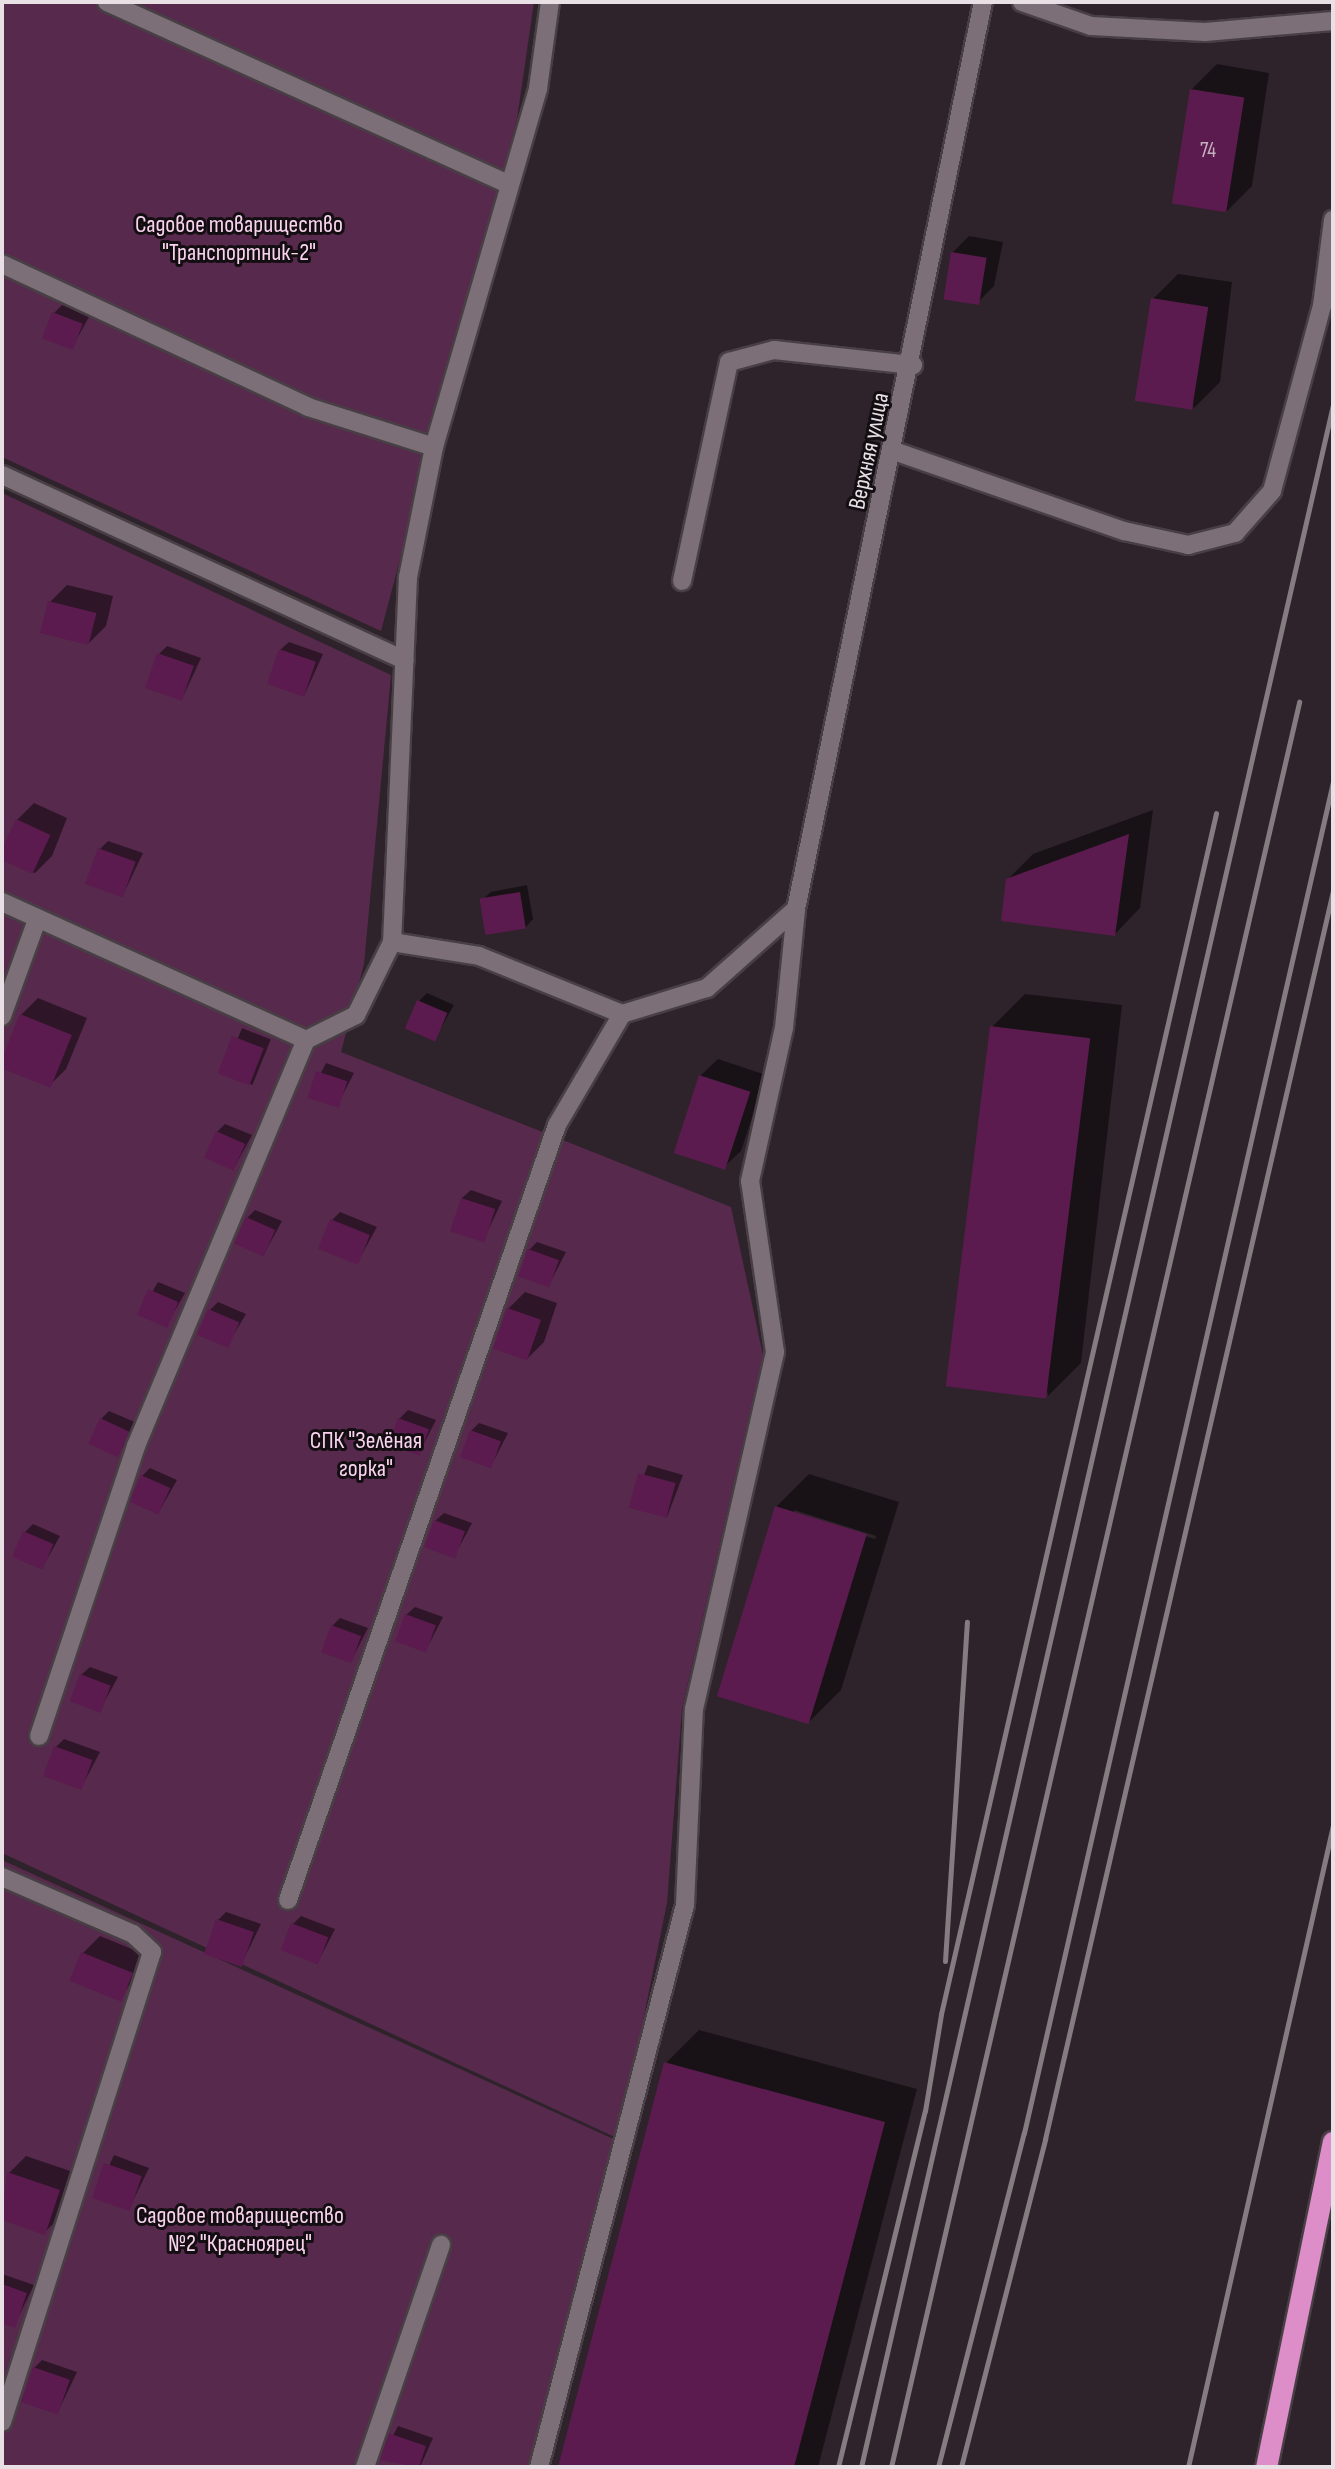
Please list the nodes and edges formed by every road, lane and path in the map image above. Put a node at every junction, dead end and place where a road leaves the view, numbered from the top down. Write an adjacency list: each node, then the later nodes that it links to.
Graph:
1 (107, 2): 6 (street)
2 (551, 2): 6 (street)
3 (983, 2): 9 (street, Верхняя улица)
4 (1021, 2): 5 (street)
5 (1333, 20)
6 (509, 184): 10 (street)
7 (1333, 220): 11 (street)
8 (2, 264): 10 (street)
9 (913, 365): 11 (street, Верхняя улица); 13 (street)
10 (434, 447): 14 (street)
11 (894, 451): 16 (street, Верхняя улица)
12 (2, 475): 14 (street)
13 (682, 581)
14 (405, 660): 18 (street)
15 (2, 902): 17 (street)
16 (796, 909): 19 (street); 29 (street, Верхняя улица)
17 (37, 920): 20 (street); 21 (street)
18 (392, 942): 19 (street); 21 (street)
19 (622, 1014): 24 (street)
20 (2, 1016)
21 (306, 1040): 22 (street)
22 (39, 1737)
23 (2, 1877): 27 (street)
24 (288, 1900)
25 (1333, 2142): 30 (highway)
26 (441, 2245): 28 (street)
27 (2, 2422)
28 (365, 2467)
29 (538, 2467)
30 (1266, 2467)

